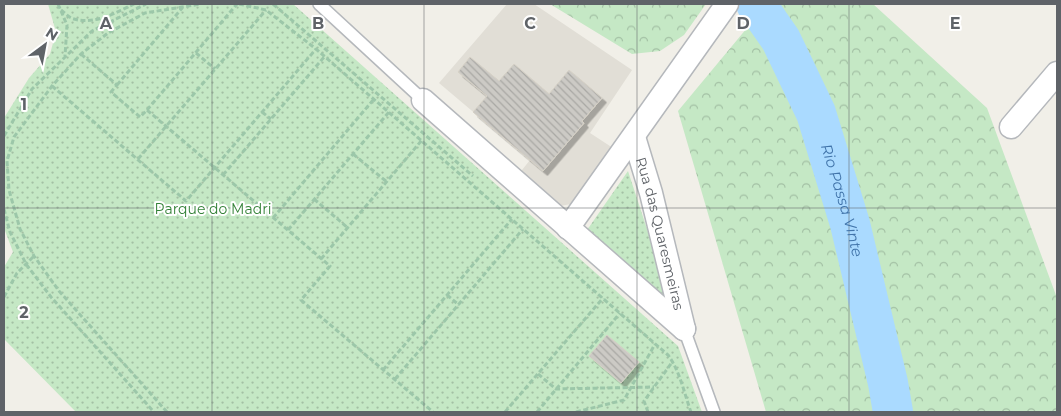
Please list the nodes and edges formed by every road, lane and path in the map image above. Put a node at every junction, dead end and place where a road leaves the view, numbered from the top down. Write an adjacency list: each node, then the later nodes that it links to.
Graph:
1 (58, 4): 10 (path)
2 (134, 4): 10 (path)
3 (146, 4): 15 (path)
4 (201, 4): 9 (path)
5 (238, 4): 11 (path); 13 (path)
6 (273, 4): 36 (path)
7 (319, 4): 22 (lane)
8 (727, 4): 30 (street, Rua das Quaresmeiras)
9 (184, 7): 14 (path); 19 (path)
10 (61, 10): 15 (path)
11 (266, 10): 12 (path); 17 (path)
12 (316, 49): 16 (path); 24 (path)
13 (196, 53): 17 (path); 23 (path)
14 (81, 54): 19 (path); 20 (path)
15 (65, 56): 29 (path)
16 (324, 56): 21 (path); 26 (path)
17 (215, 69): 27 (path)
18 (1057, 73): 28 (street)
19 (117, 85): 23 (path)
20 (52, 86): 33 (path); 46 (path)
21 (374, 99): 25 (path); 40 (path)
22 (423, 100): 43 (street)
23 (147, 110): 27 (path)
24 (262, 112): 26 (path); 34 (path)
25 (389, 112): 31 (path); 32 (path)
26 (271, 119): 35 (path)
27 (166, 126): 33 (path); 34 (path)
28 (1011, 127)
29 (4, 136)
30 (634, 137): 43 (street, Rua das Quaresmeiras); 54 (street, Rua das Quaresmeiras)
31 (422, 140): 37 (path); 41 (path)
32 (353, 154): 37 (path); 38 (path)
33 (138, 160): 34 (path)
34 (214, 167): 35 (path)
35 (223, 175): 40 (path)
36 (478, 181)
37 (387, 182): 42 (path)
38 (314, 199): 42 (path); 45 (path)
39 (4, 209): 48 (path)
40 (273, 218): 45 (path)
41 (512, 219): 44 (path); 49 (path)
42 (348, 228): 47 (path)
43 (568, 228): 54 (street)
44 (523, 229): 51 (path); 52 (path)
45 (288, 230): 47 (path)
46 (34, 256): 48 (path); 64 (path)
47 (321, 259): 57 (path)
48 (26, 264): 50 (path); 63 (path)
49 (447, 295): 52 (path); 57 (path)
50 (4, 297)
51 (603, 298): 53 (path); 58 (path)
52 (458, 305): 59 (path)
53 (620, 313): 55 (path); 62 (path)
54 (684, 329): 71 (lane)
55 (655, 344): 56 (path); 61 (path)
56 (672, 361): 60 (path); 70 (path)
57 (383, 370): 59 (path)
58 (538, 374): 62 (path); 66 (path)
59 (394, 379): 65 (path)
60 (654, 387): 61 (path); 69 (path)
61 (631, 388): 62 (path); 68 (path)
62 (556, 389): 67 (path)
63 (154, 412)
64 (167, 412)
65 (433, 412)
66 (505, 412)
67 (537, 412)
68 (576, 412)
69 (648, 412)
70 (691, 412)
71 (714, 412)

